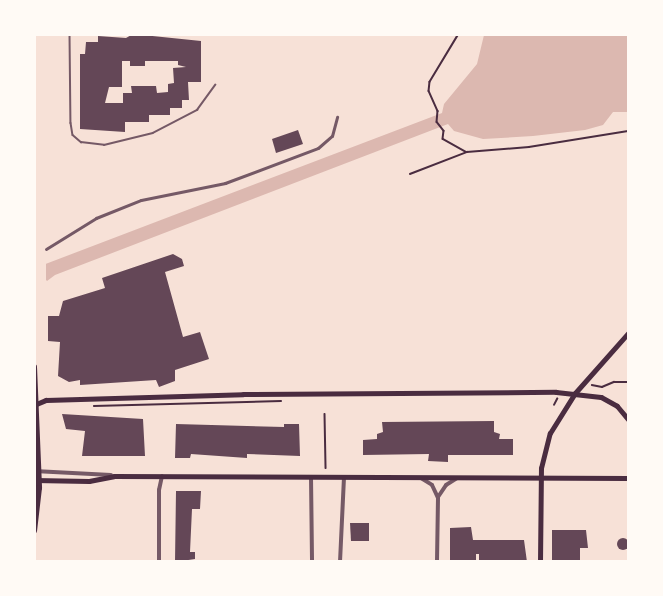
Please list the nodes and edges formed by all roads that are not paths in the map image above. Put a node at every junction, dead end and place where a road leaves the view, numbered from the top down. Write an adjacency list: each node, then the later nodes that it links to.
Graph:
1 (70, 34): 2 (lane)
2 (215, 85)
3 (337, 117): 4 (street)
4 (46, 249)
5 (628, 333): 7 (main road)
6 (34, 367): 8 (main road)
7 (575, 393): 8 (main road); 9 (main road); 18 (main road)
8 (35, 405): 10 (main road)
9 (628, 419)
10 (36, 471): 11 (street); 19 (main road)
11 (114, 476): 12 (main road); 19 (main road)
12 (162, 476): 13 (main road); 22 (street)
13 (311, 477): 14 (main road); 23 (street)
14 (344, 477): 15 (main road); 24 (street)
15 (420, 478): 16 (main road); 20 (street)
16 (457, 478): 18 (main road); 20 (street)
17 (628, 478): 18 (main road)
18 (540, 479): 26 (main road)
19 (37, 480): 21 (main road)
20 (438, 498): 25 (street)
21 (34, 531)
22 (159, 561)
23 (312, 561)
24 (340, 561)
25 (437, 561)
26 (540, 561)

